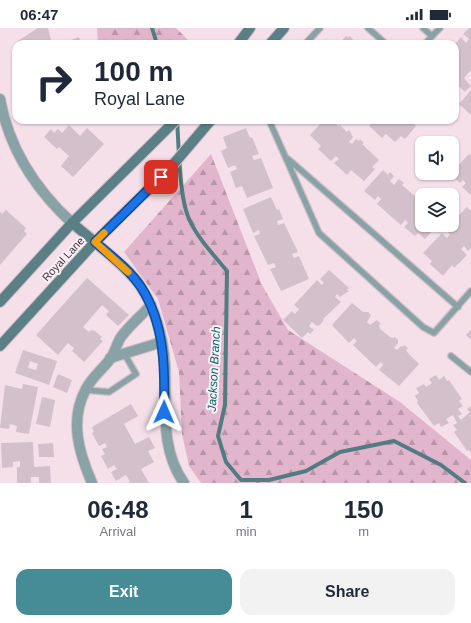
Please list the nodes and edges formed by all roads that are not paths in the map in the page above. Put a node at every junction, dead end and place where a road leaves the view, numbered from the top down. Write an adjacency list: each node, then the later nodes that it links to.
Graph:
1 (250, 28): 8 (main road)
2 (284, 28): 9 (main road)
3 (320, 28): 10 (lane)
4 (368, 28): 11 (lane)
5 (424, 28): 7 (lane)
6 (440, 28): 7 (lane)
7 (432, 36): 12 (lane)
8 (241, 40)
9 (274, 40)
10 (309, 40)
11 (382, 40)
12 (428, 40)
13 (0, 99): 18 (street)
14 (172, 124): 18 (main road, Royal Lane)
15 (208, 124): 19 (main road, Royal Lane)
16 (270, 124): 17 (lane)
17 (286, 158): 23 (lane); 23 (lane)
18 (72, 223): 19 (main road); 21 (main road, Royal Lane)
19 (95, 242): 22 (street); 25 (main road, Royal Lane)
20 (471, 291): 23 (lane)
21 (0, 302)
22 (151, 305): 24 (street); 28 (street)
23 (458, 307)
24 (162, 342): 26 (street); 32 (street)
25 (0, 346)
26 (124, 353): 28 (street); 30 (lane)
27 (451, 356): 29 (lane)
28 (110, 358): 30 (street)
29 (471, 372)
30 (86, 390): 31 (street)
31 (92, 483)
32 (184, 483)

